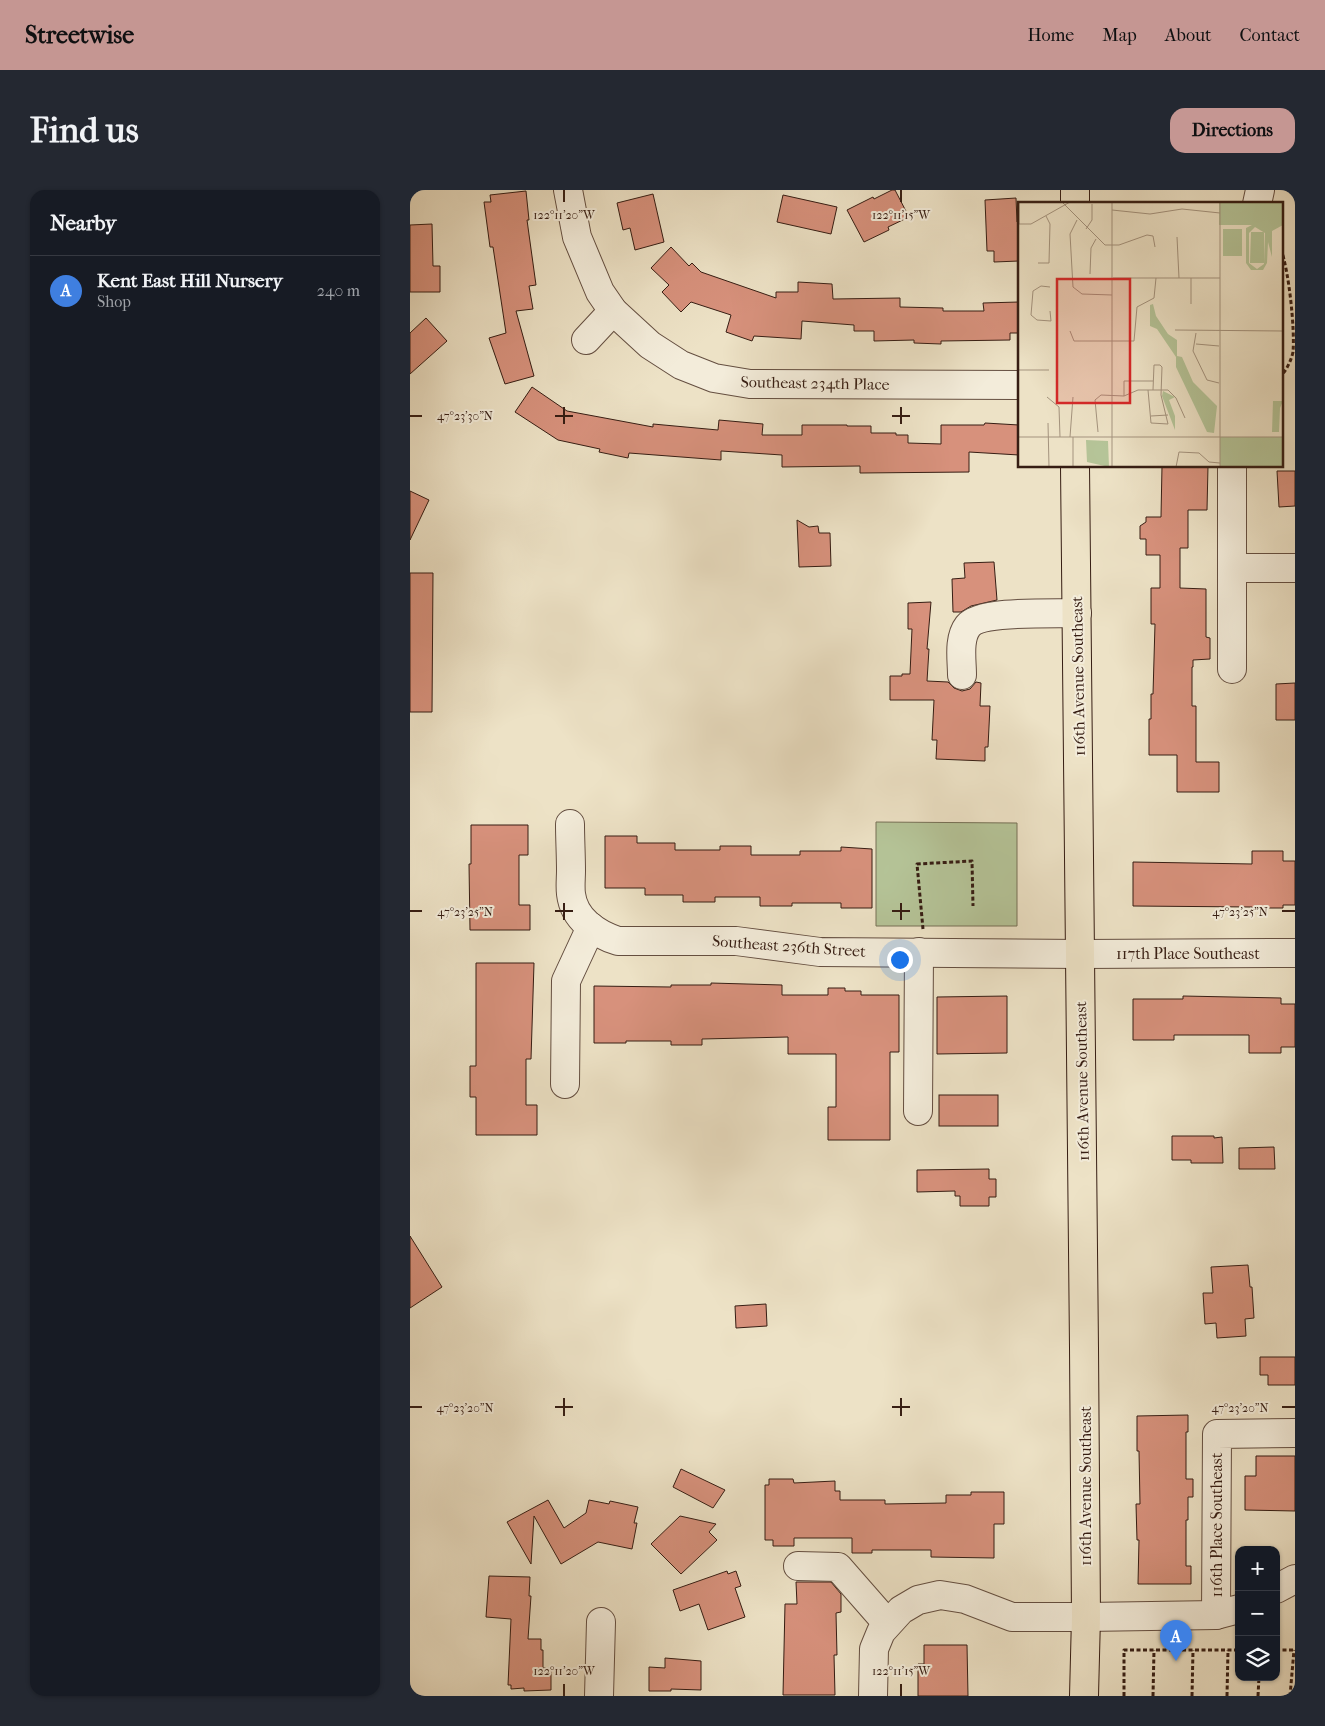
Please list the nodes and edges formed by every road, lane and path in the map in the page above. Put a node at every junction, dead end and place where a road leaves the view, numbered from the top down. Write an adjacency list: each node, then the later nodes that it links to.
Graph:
1 (568, 190): 3 (street, Southeast 234th Place)
2 (1282, 254): 5 (path)
3 (613, 311): 4 (street); 6 (street, Southeast 234th Place)
4 (586, 340)
5 (1282, 375)
6 (1018, 385)
7 (1075, 468): 11 (main road, 116th Avenue Southeast)
8 (1232, 468): 9 (street)
9 (1232, 568): 10 (street); 12 (street)
10 (1295, 568)
11 (1077, 613): 13 (street); 19 (main road, 116th Avenue Southeast)
12 (1232, 669)
13 (962, 675)
14 (570, 824): 16 (street, Southeast 236th Street)
15 (973, 906): 17 (path)
16 (591, 927): 17 (street, Southeast 236th Street); 20 (street)
17 (922, 952): 19 (street, Southeast 236th Street); 21 (street)
18 (1295, 953): 19 (street, 117th Place Southeast)
19 (1081, 954): 27 (main road, 116th Avenue Southeast)
20 (565, 1084)
21 (918, 1111)
22 (1295, 1433): 26 (street, 116th Place Southeast)
23 (798, 1566): 29 (street)
24 (1295, 1578): 25 (street)
25 (1280, 1587)
26 (1227, 1612): 27 (street)
27 (1086, 1618): 29 (street); 39 (main road, 116th Avenue Southeast)
28 (601, 1622): 37 (street)
29 (887, 1623): 38 (street)
30 (1154, 1650): 31 (path); 40 (path); 41 (path)
31 (1193, 1650): 32 (path); 42 (path)
32 (1228, 1650): 33 (path); 43 (path)
33 (1235, 1650)
34 (1280, 1650): 35 (path)
35 (1294, 1650): 45 (path)
36 (1259, 1681): 44 (path)
37 (599, 1696)
38 (873, 1696)
39 (1084, 1696)
40 (1124, 1696)
41 (1153, 1696)
42 (1192, 1696)
43 (1227, 1696)
44 (1258, 1696)
45 (1290, 1696)

